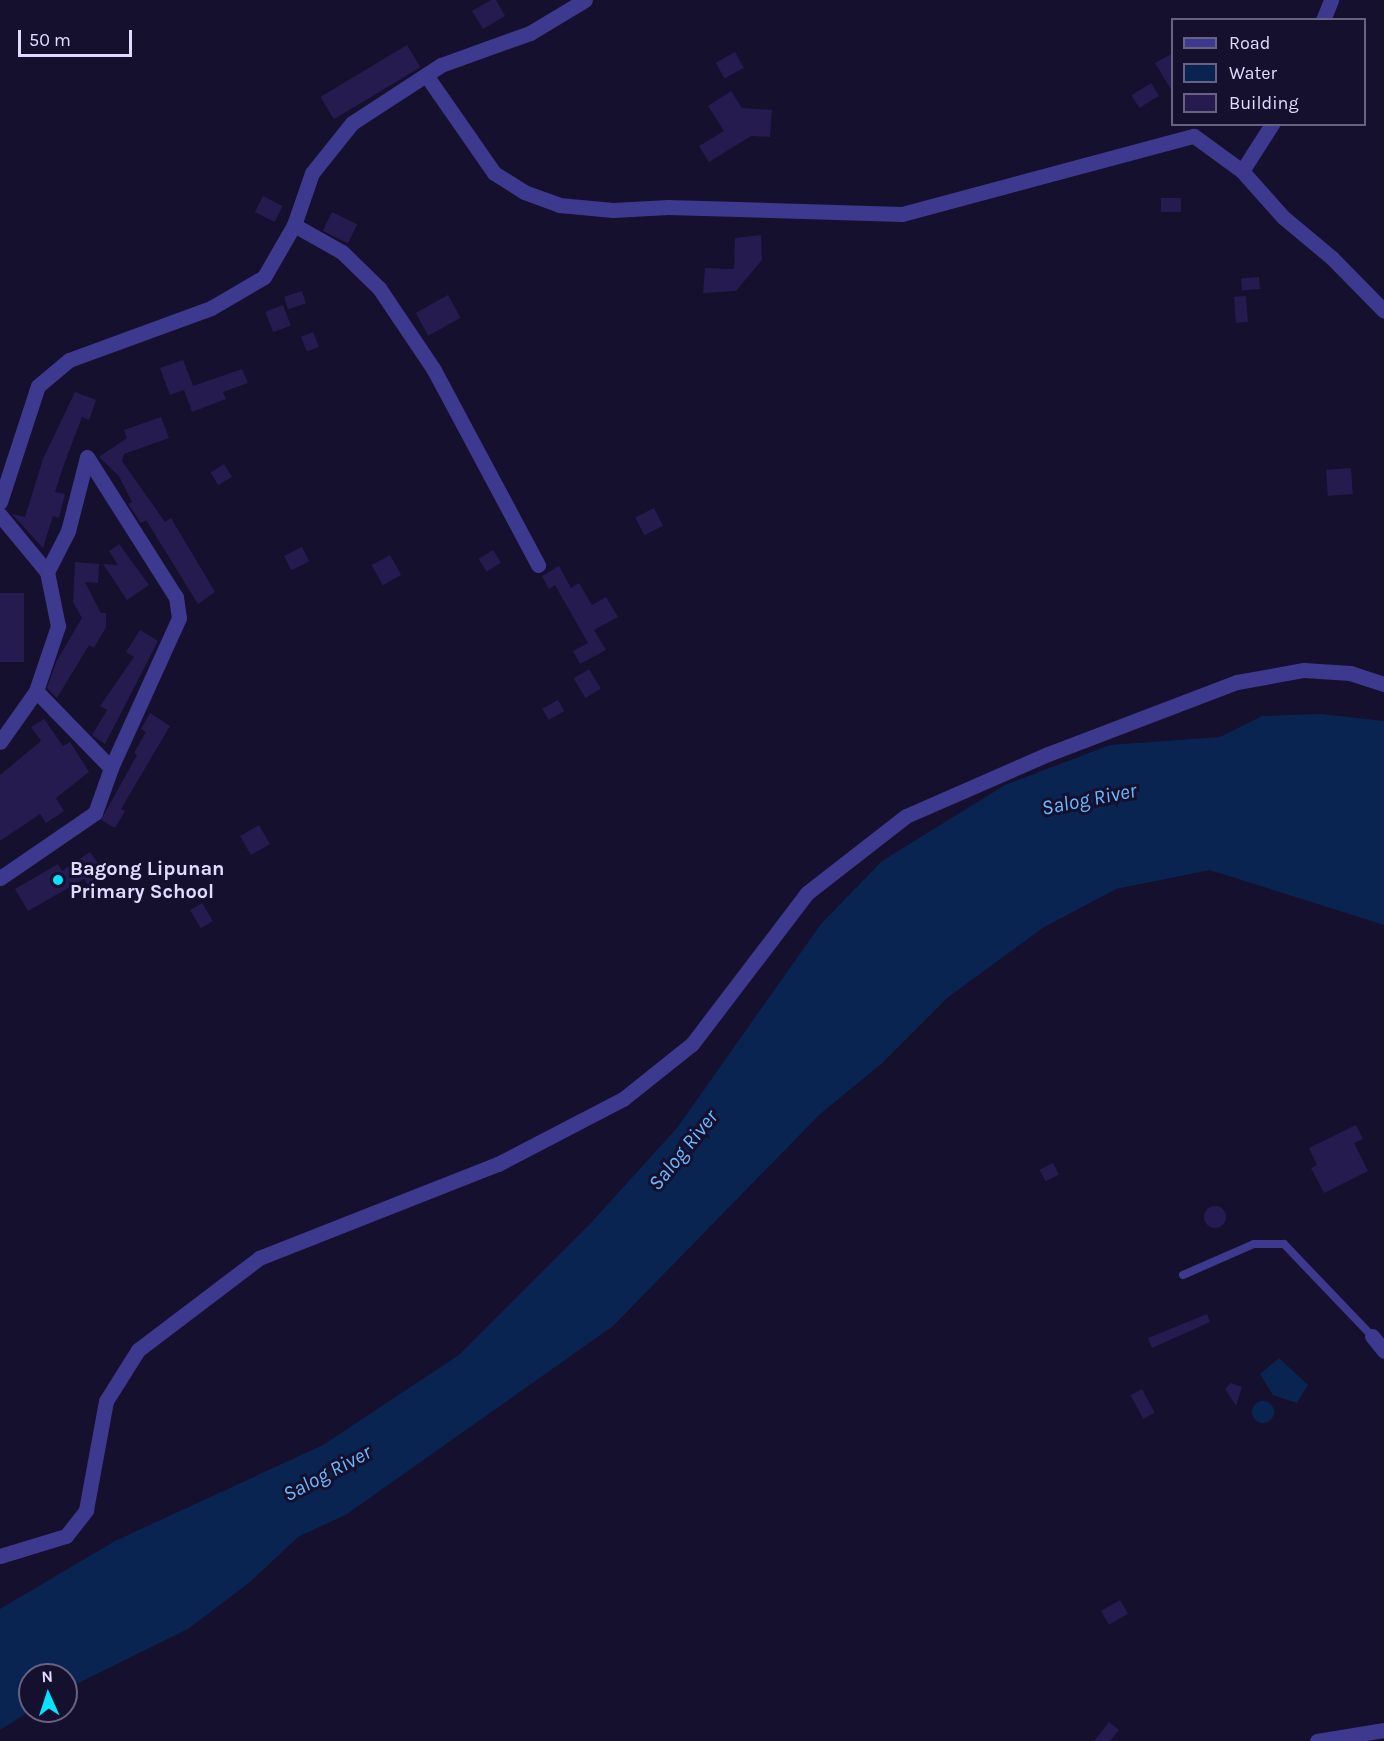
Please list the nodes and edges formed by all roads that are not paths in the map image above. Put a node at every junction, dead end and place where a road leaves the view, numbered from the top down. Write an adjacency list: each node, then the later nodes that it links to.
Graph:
1 (585, 0): 4 (street)
2 (1331, 0): 3 (street)
3 (1324, 18)
4 (426, 75): 6 (street); 7 (street)
5 (1271, 126): 6 (street)
6 (1242, 171): 8 (street)
7 (294, 225): 9 (street); 11 (street)
8 (1384, 311)
9 (0, 502)
10 (0, 515): 12 (street)
11 (538, 565)
12 (47, 573): 14 (street); 16 (street)
13 (1384, 684): 21 (street)
14 (36, 691): 15 (street); 16 (street)
15 (0, 742)
16 (111, 768): 17 (street)
17 (0, 878)
18 (1183, 1275): 19 (lane)
19 (1372, 1336): 20 (street)
20 (1384, 1351)
21 (0, 1556)
22 (1384, 1730): 23 (street)
23 (1317, 1741)

